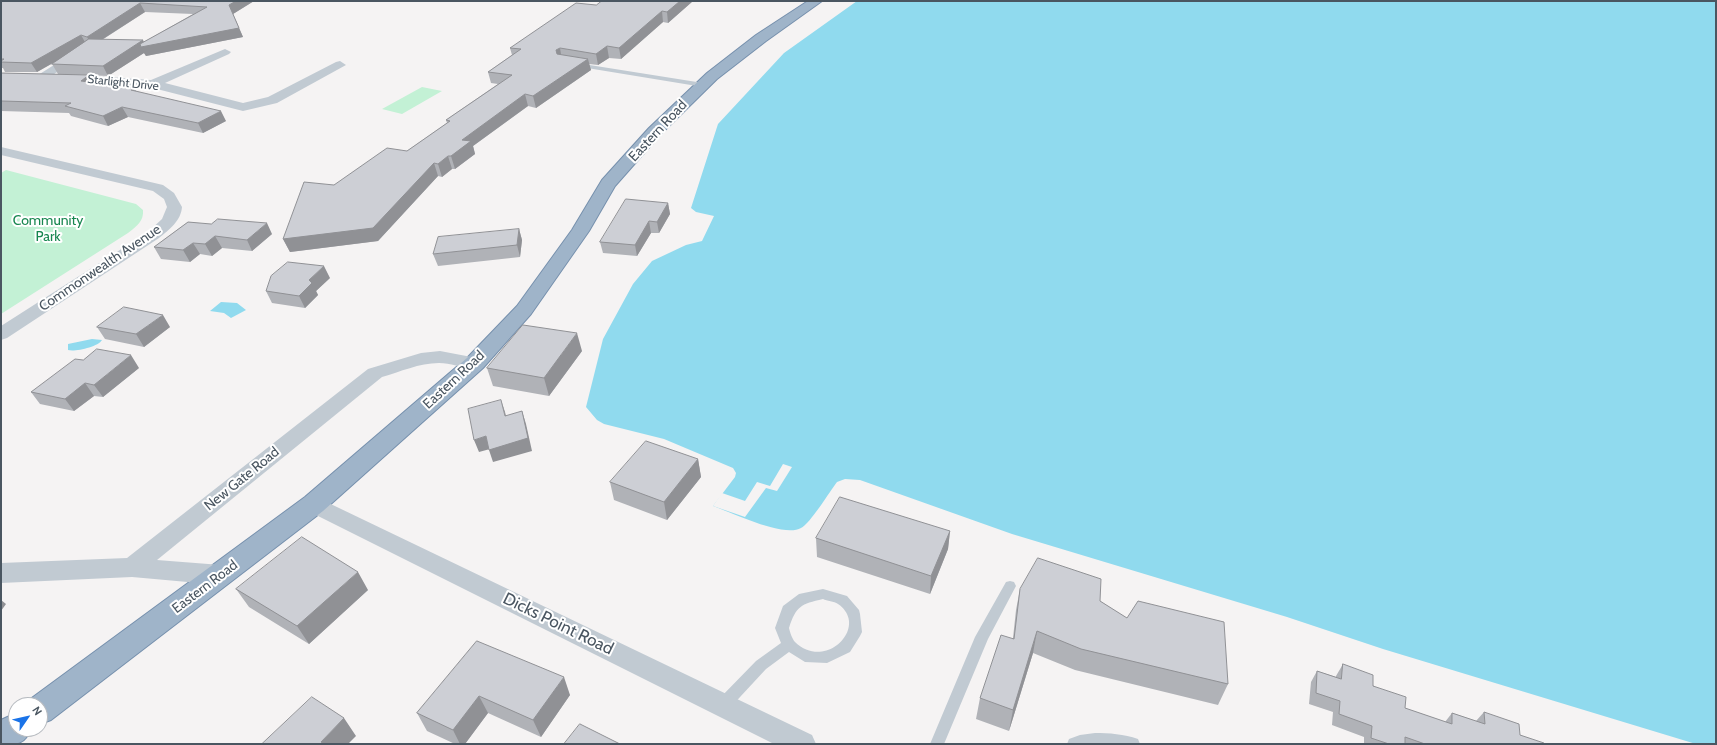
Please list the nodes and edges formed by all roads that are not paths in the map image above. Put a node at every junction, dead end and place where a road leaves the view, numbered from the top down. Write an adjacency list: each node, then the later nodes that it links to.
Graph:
1 (816, 1): 9 (highway, Eastern Road)
2 (87, 48): 7 (street)
3 (225, 52): 8 (street)
4 (570, 64): 9 (lane)
5 (340, 65): 8 (street, Starlight Drive)
6 (28, 77): 7 (street, Starlight Drive)
7 (41, 77): 8 (street, Starlight Drive)
8 (153, 84)
9 (703, 84): 12 (highway, Eastern Road)
10 (1, 151): 11 (street, Commonwealth Avenue)
11 (1, 334)
12 (474, 363): 13 (highway, Eastern Road); 14 (street, New Gate Road)
13 (314, 504): 16 (highway, Eastern Road); 20 (street, Dicks Point Road)
14 (132, 567): 15 (street); 16 (street)
15 (1, 573)
16 (220, 575): 19 (highway, Eastern Road)
17 (1010, 586): 22 (lane)
18 (789, 645): 18 (lane); 20 (lane)
19 (48, 704)
20 (723, 705): 21 (street, Dicks Point Road)
21 (802, 744)
22 (937, 744)
23 (1074, 744): 24 (lane)
24 (1133, 744)

